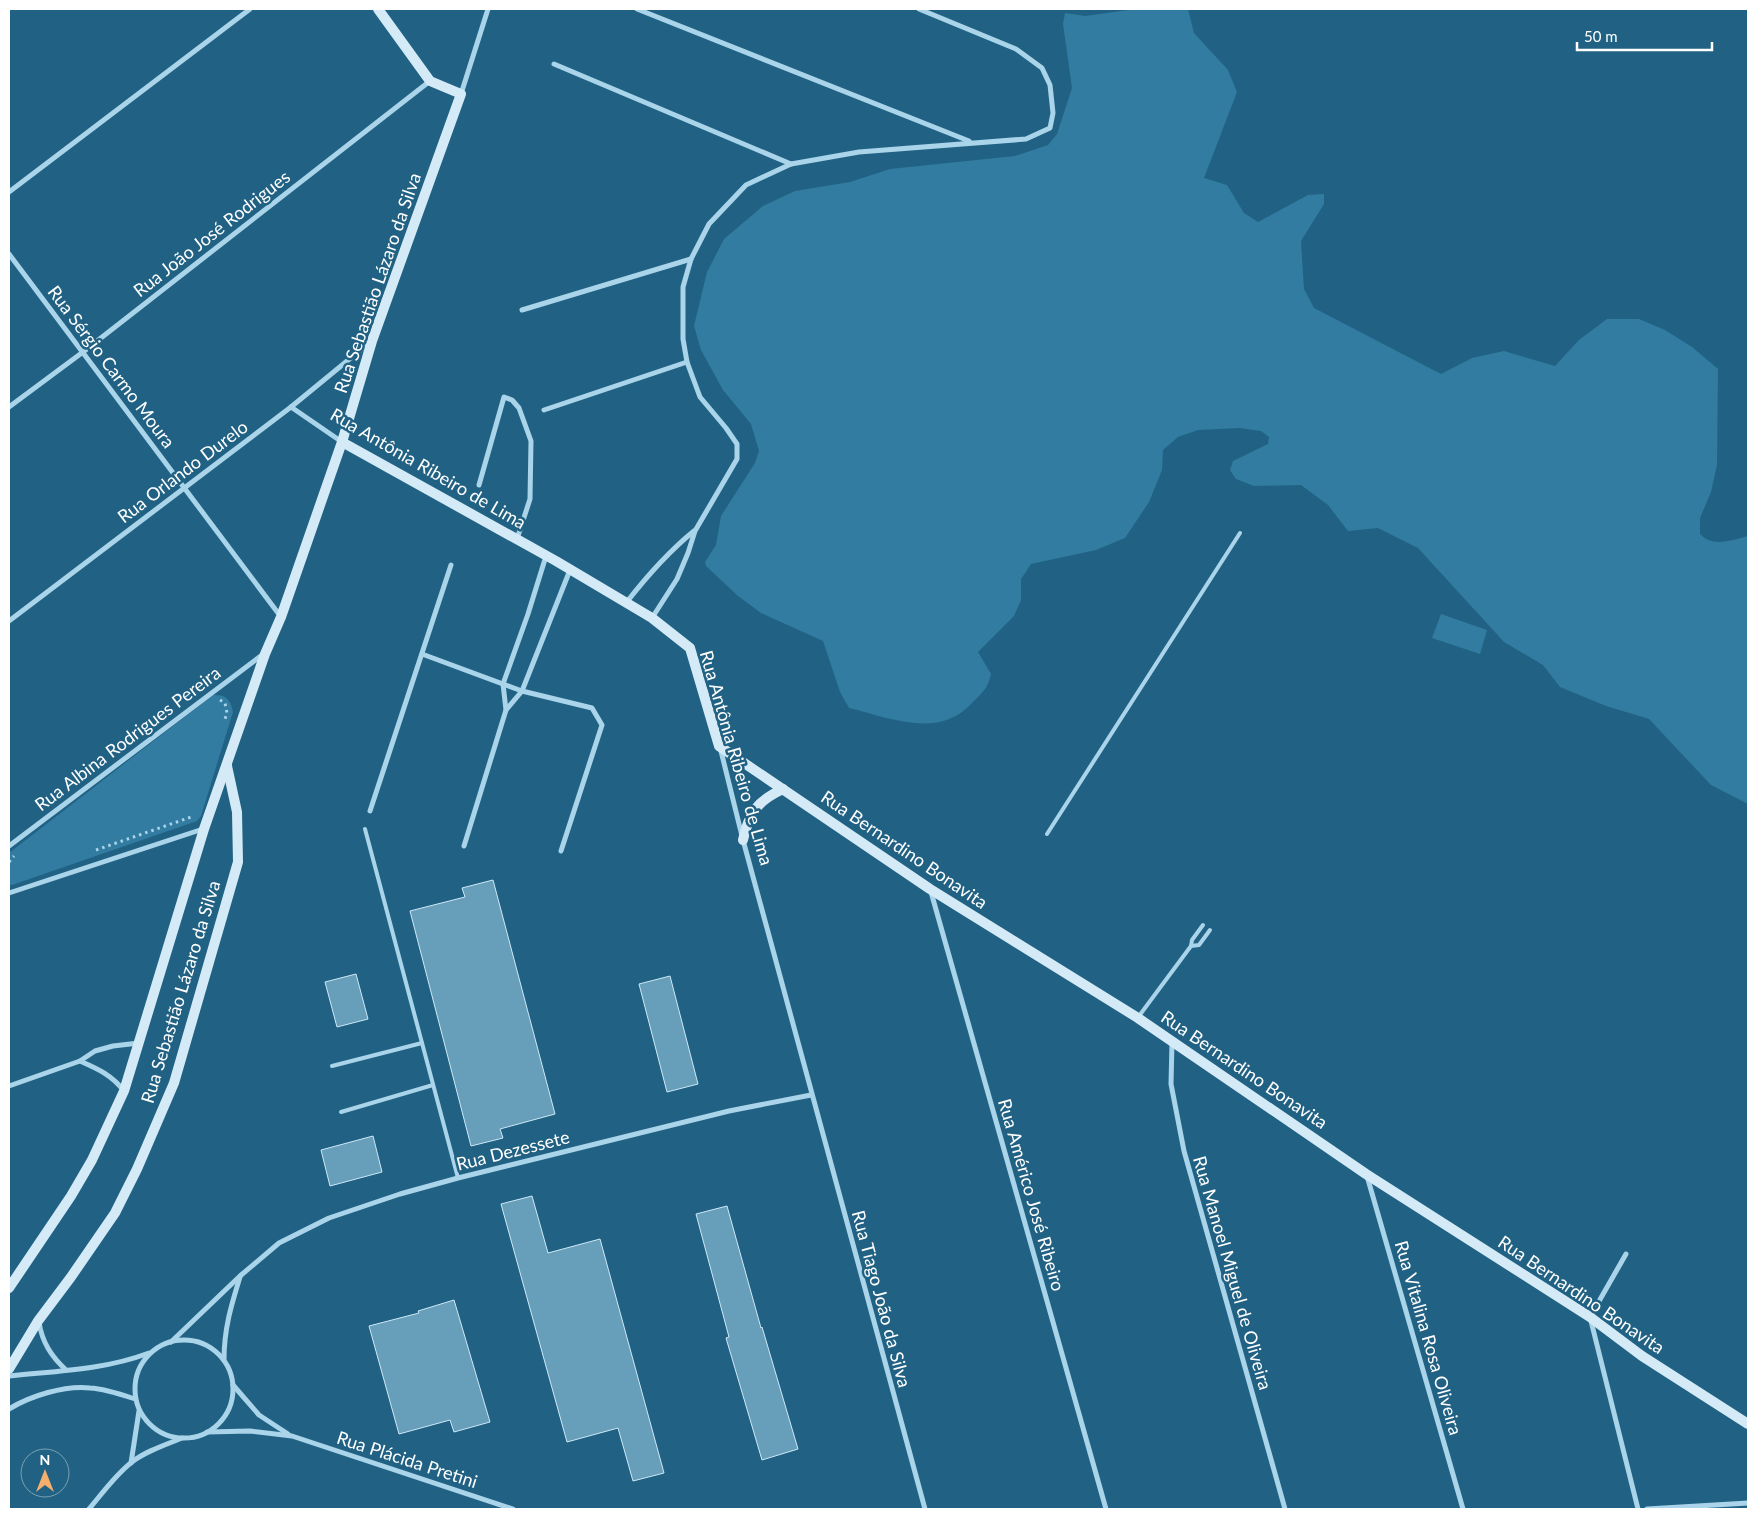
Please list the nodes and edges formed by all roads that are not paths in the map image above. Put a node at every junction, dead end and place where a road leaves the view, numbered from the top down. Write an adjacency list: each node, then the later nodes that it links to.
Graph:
1 (250, 9): 11 (street)
2 (378, 9): 7 (street)
3 (488, 9): 8 (street, Rua Sebastião Lázaro da Silva)
4 (637, 9): 9 (street)
5 (919, 9): 9 (street)
6 (554, 64): 10 (street)
7 (430, 81): 8 (street); 16 (street, Rua João José Rodrigues)
8 (461, 94): 15 (street, Rua Sebastião Lázaro da Silva)
9 (972, 142): 10 (street)
10 (790, 164): 13 (street)
11 (9, 192)
12 (9, 254): 16 (street, Rua Sérgio Carmo Moura)
13 (691, 258): 14 (street); 17 (street)
14 (522, 310)
15 (372, 341): 19 (street, Rua Orlando Durelo); 21 (street, Rua Sebastião Lázaro da Silva)
16 (83, 352): 18 (street, Rua João José Rodrigues); 23 (street, Rua Sérgio Carmo Moura)
17 (686, 362): 20 (street); 24 (street)
18 (9, 407)
19 (291, 407): 21 (street, Rua Antônia Ribeiro de Lima); 23 (street, Rua Orlando Durelo)
20 (544, 410)
21 (342, 442): 26 (street, Rua Antônia Ribeiro de Lima); 31 (street, Rua Sebastião Lázaro da Silva)
22 (479, 485): 26 (street)
23 (185, 488): 31 (street, Rua Sérgio Carmo Moura); 33 (street, Rua Orlando Durelo)
24 (695, 530): 30 (street); 32 (street)
25 (1240, 534): 45 (lane)
26 (517, 540): 27 (street, Rua Antônia Ribeiro de Lima)
27 (546, 556): 29 (street, Rua Antônia Ribeiro de Lima); 36 (street)
28 (451, 565): 35 (street)
29 (570, 570): 30 (street, Rua Antônia Ribeiro de Lima); 37 (street)
30 (626, 603): 32 (street, Rua Antônia Ribeiro de Lima)
31 (281, 617): 34 (street, Rua Sebastião Lázaro da Silva)
32 (652, 618): 39 (street, Rua Antônia Ribeiro de Lima)
33 (9, 621)
34 (265, 654): 40 (street, Rua Sebastião Lázaro da Silva); 47 (street, Rua Albina Rodrigues Pereira)
35 (422, 654): 36 (street); 42 (street)
36 (503, 684): 37 (street); 38 (street)
37 (522, 691): 38 (street); 49 (street)
38 (506, 710): 48 (street)
39 (720, 746): 41 (street, Rua Bernardino Bonavita); 46 (street, Rua Antônia Ribeiro de Lima)
40 (226, 764): 43 (street, Rua Sebastião Lázaro da Silva); 72 (street, Rua Sebastião Lázaro da Silva)
41 (783, 789): 46 (street); 50 (street, Rua Bernardino Bonavita)
42 (370, 810)
43 (204, 829): 51 (street); 56 (street, Rua Sebastião Lázaro da Silva)
44 (365, 829): 57 (lane)
45 (1047, 834)
46 (743, 840): 64 (street, Rua Antônia Ribeiro de Lima)
47 (9, 846)
48 (464, 846)
49 (561, 850)
50 (930, 889): 55 (street, Rua Bernardino Bonavita); 92 (street, Rua Américo José Ribeiro)
51 (9, 893)
52 (1203, 925): 54 (lane)
53 (1210, 930): 54 (lane)
54 (1191, 946): 55 (lane)
55 (1138, 1018): 58 (street, Rua Bernardino Bonavita)
56 (139, 1042): 59 (street); 63 (street, Rua Sebastião Lázaro da Silva)
57 (422, 1042): 60 (lane); 62 (lane)
58 (1172, 1042): 66 (street, Rua Bernardino Bonavita); 93 (street, Rua Manoel Miguel de Oliveira)
59 (80, 1061): 61 (street); 63 (street)
60 (332, 1066)
61 (9, 1086)
62 (433, 1086): 65 (lane); 67 (lane)
63 (124, 1091): 70 (street, Rua Sebastião Lázaro da Silva)
64 (811, 1095): 67 (street, Rua Dezessete); 91 (street, Rua Tiago João da Silva)
65 (341, 1112)
66 (1366, 1174): 71 (street, Rua Bernardino Bonavita); 94 (street, Rua Vitalina Rosa Oliveira)
67 (458, 1178): 69 (street, Rua Dezessete)
68 (1626, 1254): 71 (street)
69 (240, 1276): 73 (street, Rua Dezessete); 75 (street)
70 (9, 1288)
71 (1590, 1318): 83 (street, Rua Bernardino Bonavita); 95 (street)
72 (38, 1321): 76 (street, Rua Sebastião Lázaro da Silva); 77 (street)
73 (171, 1342): 74 (street); 75 (street)
74 (152, 1352): 77 (street); 80 (street)
75 (224, 1360): 79 (street)
76 (9, 1369)
77 (66, 1370): 78 (street)
78 (9, 1376)
79 (233, 1385): 84 (street); 85 (street, Rua Plácida Pretini)
80 (135, 1399): 81 (street); 82 (street)
81 (9, 1409)
82 (139, 1411): 86 (street); 87 (street)
83 (1748, 1424)
84 (207, 1432): 85 (street, Rua Plácida Pretini); 86 (street)
85 (292, 1436): 90 (street, Rua Plácida Pretini)
86 (182, 1438): 87 (street)
87 (131, 1462): 89 (street)
88 (1748, 1503): 96 (street)
89 (88, 1509)
90 (513, 1509)
91 (925, 1509)
92 (1106, 1509)
93 (1285, 1509)
94 (1464, 1509)
95 (1638, 1509)
96 (1647, 1509)

